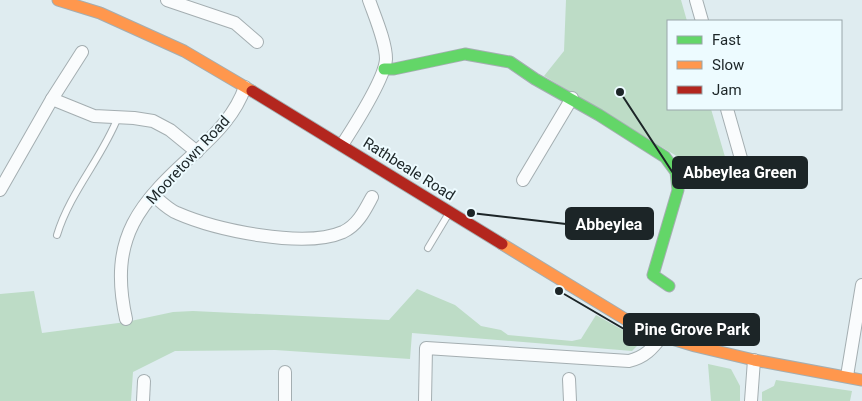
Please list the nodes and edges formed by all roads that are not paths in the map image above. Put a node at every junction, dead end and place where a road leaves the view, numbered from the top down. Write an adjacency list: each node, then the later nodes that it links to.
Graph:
1 (58, 0): 9 (main road, Rathbeale Road)
2 (167, 0): 6 (street)
3 (369, 0): 8 (street)
4 (696, 0): 5 (street)
5 (702, 20)
6 (257, 42)
7 (82, 52): 11 (street)
8 (384, 69): 10 (main road); 14 (street)
9 (245, 87): 14 (main road, Rathbeale Road); 15 (street, Mooretown Road)
10 (572, 98): 17 (street); 25 (main road)
11 (52, 99): 13 (street); 18 (street)
12 (727, 110): 16 (street)
13 (118, 117): 15 (street); 22 (lane)
14 (342, 145): 21 (main road, Rathbeale Road)
15 (196, 152): 19 (street, Mooretown Road)
16 (742, 162)
17 (523, 180)
18 (0, 190)
19 (153, 195): 20 (street); 26 (street, Mooretown Road)
20 (372, 197)
21 (449, 212): 23 (lane); 27 (main road, Rathbeale Road)
22 (56, 234)
23 (428, 248)
24 (862, 285): 30 (street)
25 (669, 286)
26 (126, 319)
27 (662, 336): 28 (main road, Rathbeale Road); 36 (street)
28 (754, 360): 30 (main road, Rathbeale Road); 38 (street)
29 (285, 372): 35 (street)
30 (847, 376): 32 (main road, Rathbeale Road)
31 (570, 379): 37 (street)
32 (862, 380)
33 (144, 381): 34 (street)
34 (143, 401)
35 (285, 401)
36 (425, 401)
37 (570, 401)
38 (751, 401)

